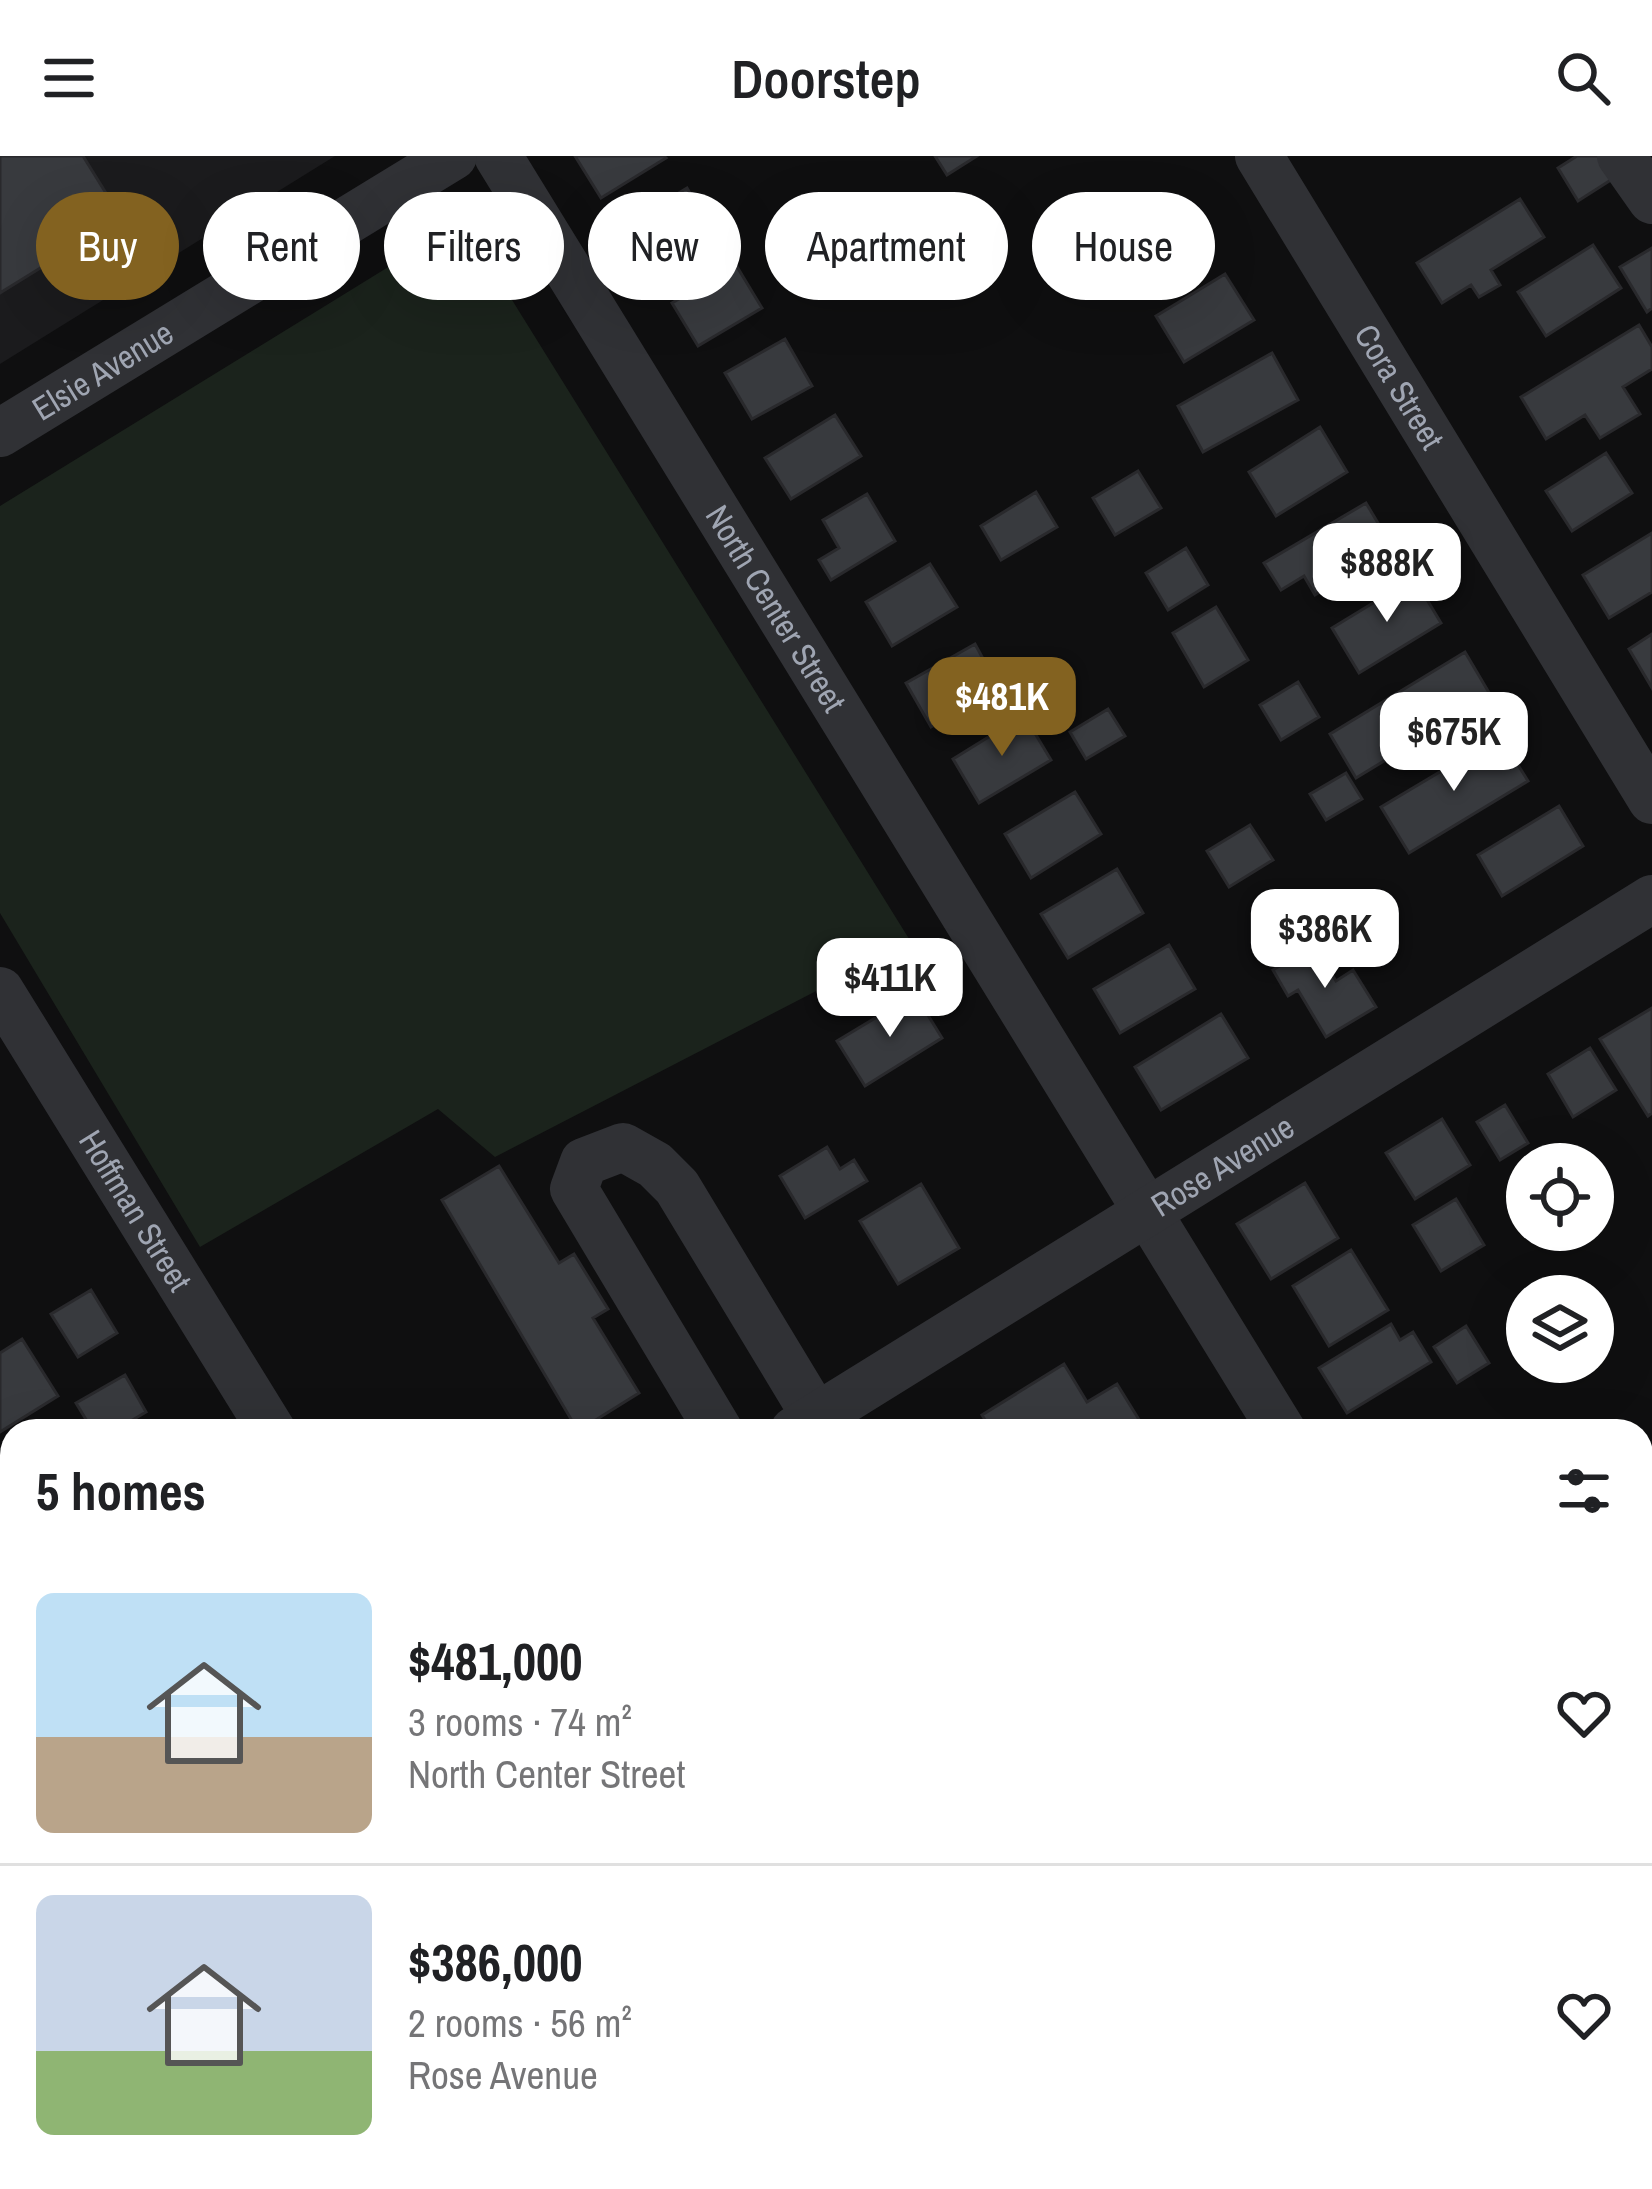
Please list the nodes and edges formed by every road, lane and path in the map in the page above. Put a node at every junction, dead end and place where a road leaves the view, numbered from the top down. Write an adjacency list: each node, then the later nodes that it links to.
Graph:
1 (453, 156): 6 (street, Elsie Avenue)
2 (498, 156): 10 (street, North Center Street)
3 (1259, 156): 7 (street, Cora Street)
4 (1621, 156): 5 (street)
5 (1652, 200)
6 (0, 433)
7 (1652, 800)
8 (1652, 899): 10 (street, Rose Avenue)
9 (0, 991): 11 (street, Hoffman Street)
10 (1146, 1212): 14 (street, Rose Avenue); 15 (street, North Center Street)
11 (265, 1419)
12 (712, 1419): 13 (street)
13 (802, 1419)
14 (813, 1419)
15 (1275, 1419)

